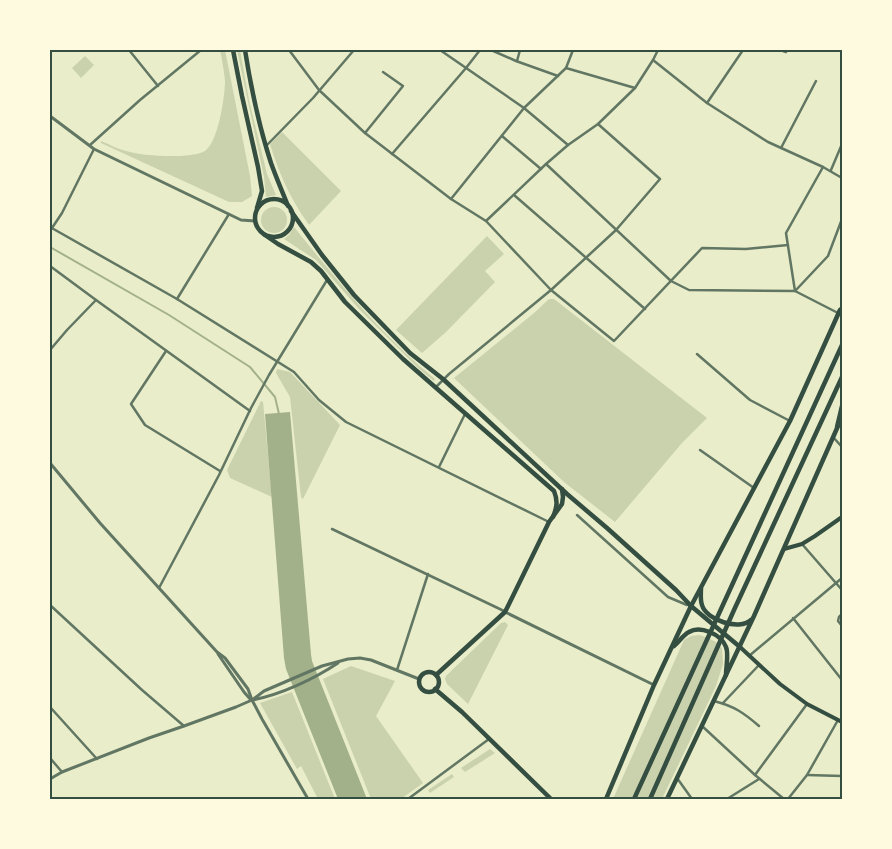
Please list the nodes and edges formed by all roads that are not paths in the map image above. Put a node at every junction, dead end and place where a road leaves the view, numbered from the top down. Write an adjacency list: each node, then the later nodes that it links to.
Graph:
1 (130, 50): 23 (street)
2 (201, 50): 23 (street)
3 (232, 50): 47 (main road)
4 (245, 50): 35 (main road)
5 (289, 50): 25 (street)
6 (354, 50): 25 (street)
7 (440, 50): 18 (street)
8 (480, 50): 18 (street)
9 (491, 50): 17 (street)
10 (520, 50): 17 (street)
11 (573, 50): 19 (street)
12 (658, 50): 16 (street)
13 (743, 50): 26 (street)
14 (780, 50): 15 (street)
15 (786, 52)
16 (653, 60): 24 (street); 26 (street)
17 (516, 61): 21 (street)
18 (466, 68): 27 (street); 38 (street)
19 (566, 68): 21 (street); 24 (street)
20 (383, 72): 30 (street)
21 (558, 76): 27 (street)
22 (816, 81): 36 (street)
23 (158, 86): 33 (street)
24 (635, 88): 29 (street)
25 (318, 90): 30 (street); 35 (street)
26 (707, 103): 36 (street)
27 (524, 108): 31 (street); 34 (street)
28 (50, 116): 33 (street)
29 (598, 124): 34 (street); 54 (street)
30 (365, 133): 38 (street)
31 (502, 136): 41 (street); 45 (street)
32 (842, 144): 42 (street)
33 (90, 145): 37 (street)
34 (568, 145): 39 (street)
35 (266, 146): 46 (main road)
36 (781, 148): 40 (street)
37 (94, 149): 49 (street); 53 (street)
38 (392, 154): 45 (street)
39 (546, 164): 41 (street); 54 (street)
40 (823, 167): 42 (street); 56 (street)
41 (541, 169): 44 (street)
42 (831, 171): 43 (street)
43 (842, 178)
44 (514, 195): 52 (street); 57 (street)
45 (451, 199): 52 (street)
46 (288, 206): 47 (main road); 48 (main road)
47 (257, 208): 51 (main road)
48 (291, 212): 55 (main road); 74 (main road)
49 (229, 214): 51 (street); 63 (street)
50 (842, 219): 62 (street)
51 (255, 221): 55 (main road)
52 (486, 221): 61 (street)
53 (51, 229): 63 (street)
54 (616, 230): 57 (street); 60 (street)
55 (264, 235): 59 (main road)
56 (788, 246): 60 (street); 62 (street)
57 (586, 258): 61 (street); 66 (street)
58 (50, 266): 64 (street)
59 (327, 279): 72 (street); 75 (main road)
60 (672, 281): 62 (street); 66 (street)
61 (551, 290): 66 (street); 74 (street)
62 (796, 291): 67 (street)
63 (177, 299): 72 (street)
64 (96, 300): 69 (street); 70 (street)
65 (842, 307): 67 (main road)
66 (645, 308)
67 (839, 314): 80 (main road)
68 (842, 345): 145 (main road)
69 (50, 350)
70 (166, 351): 77 (street); 87 (street)
71 (697, 354): 80 (street)
72 (277, 361): 77 (street); 86 (street)
73 (842, 377): 146 (main road)
74 (443, 379): 75 (street); 89 (main road)
75 (435, 389): 78 (main road)
76 (842, 406): 81 (main road)
77 (250, 411): 87 (street)
78 (466, 414): 86 (street); 91 (main road)
79 (842, 415): 81 (main road)
80 (790, 421): 88 (main road)
81 (837, 427): 82 (main road)
82 (833, 437): 83 (street); 96 (main road)
83 (842, 447)
84 (700, 450): 88 (street)
85 (50, 463): 101 (street)
86 (439, 467): 93 (street)
87 (220, 471): 101 (street)
88 (754, 488): 100 (main road)
89 (562, 489): 91 (main road); 104 (main road)
90 (577, 515): 104 (street)
91 (553, 517): 93 (main road)
92 (842, 517): 95 (main road)
93 (550, 522): 105 (main road)
94 (332, 529): 97 (street)
95 (802, 544): 96 (main road); 99 (street)
96 (784, 548): 107 (main road)
97 (428, 574): 105 (street); 115 (street)
98 (842, 578): 99 (street)
99 (836, 583): 102 (street); 108 (street)
100 (701, 587): 104 (main road); 107 (main road)
101 (159, 588): 122 (street)
102 (842, 590)
103 (50, 604): 128 (street)
104 (691, 606): 110 (main road); 111 (main road)
105 (504, 612): 116 (main road); 120 (street)
106 (842, 614): 109 (street)
107 (754, 616): 110 (main road)
108 (793, 618): 112 (street); 119 (street)
109 (842, 626)
110 (740, 647): 112 (main road); 117 (main road)
111 (671, 650): 117 (main road); 120 (main road)
112 (749, 656): 114 (main road)
113 (340, 662): 115 (street); 122 (street); 122 (street)
114 (759, 665): 124 (street); 125 (main road)
115 (397, 670): 118 (street)
116 (436, 675): 118 (main road); 121 (main road)
117 (726, 678): 123 (main road)
118 (419, 679): 121 (main road)
119 (842, 680)
120 (654, 685): 144 (main road)
121 (435, 690): 131 (main road)
122 (252, 700): 128 (street); 141 (street)
123 (714, 701): 124 (street); 129 (main road)
124 (723, 703): 130 (street)
125 (807, 704): 127 (main road); 135 (street)
126 (50, 707): 133 (street)
127 (840, 721): 136 (street)
128 (184, 726): 133 (street)
129 (702, 726): 135 (street); 138 (main road)
130 (759, 726)
131 (490, 738): 142 (street); 143 (main road)
132 (50, 758): 134 (street)
133 (97, 759): 134 (street)
134 (62, 772): 139 (street)
135 (754, 775): 140 (street)
136 (807, 775): 137 (street); 151 (street)
137 (842, 776)
138 (677, 778): 147 (main road); 148 (street)
139 (50, 779)
140 (759, 779): 149 (street); 150 (street)
141 (308, 799)
142 (408, 799)
143 (551, 799)
144 (606, 799)
145 (634, 799)
146 (650, 799)
147 (667, 799)
148 (692, 799)
149 (727, 799)
150 (784, 799)
151 (788, 799)

